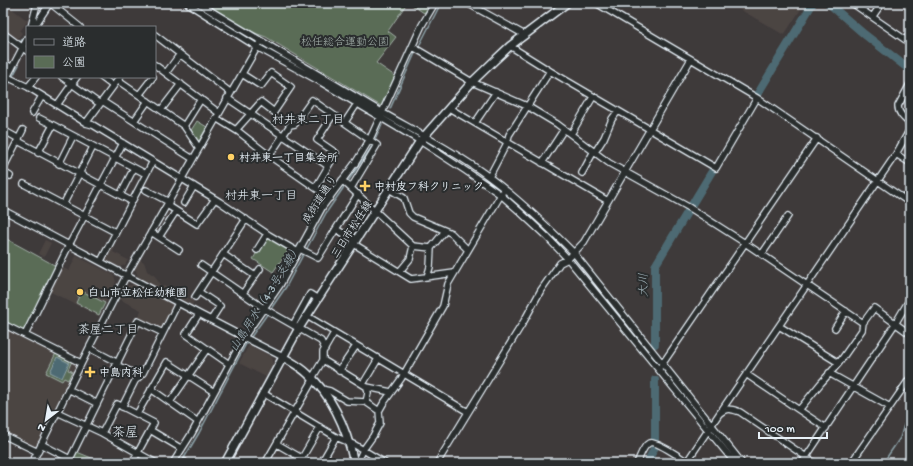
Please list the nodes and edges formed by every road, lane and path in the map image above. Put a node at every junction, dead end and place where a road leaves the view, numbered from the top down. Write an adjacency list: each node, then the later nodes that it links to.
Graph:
1 (6, 3): 12 (street)
2 (40, 3): 14 (street)
3 (50, 3): 15 (street); 16 (street)
4 (187, 3): 21 (street)
5 (198, 3): 21 (street)
6 (435, 3): 24 (street, 成街道通り)
7 (467, 3): 18 (street)
8 (567, 3): 18 (main road, 三日市松任線)
9 (596, 3): 26 (street)
10 (852, 3): 13 (street)
11 (882, 3): 13 (street)
12 (3, 7)
13 (873, 16): 20 (street)
14 (33, 26)
15 (34, 26)
16 (77, 26)
17 (3, 34): 23 (street)
18 (525, 35): 22 (main road, 三日市松任線)
19 (156, 37): 25 (street)
20 (910, 43)
21 (259, 44): 32 (street); 56 (street); 66 (street)
22 (510, 46): 30 (street); 40 (main road, 三日市松任線)
23 (22, 47): 29 (street)
24 (416, 49): 40 (street); 66 (street, 成街道通り)
25 (180, 54): 31 (street); 50 (street)
26 (691, 59): 52 (street); 80 (street)
27 (3, 62): 29 (street)
28 (158, 67): 31 (street)
29 (12, 68): 33 (street)
30 (550, 71): 51 (street); 58 (street)
31 (166, 73): 42 (street)
32 (242, 74): 50 (street); 63 (street)
33 (5, 76): 43 (street); 45 (street)
34 (35, 78): 45 (street)
35 (63, 78): 41 (street)
36 (76, 78): 41 (street)
37 (102, 78): 44 (street)
38 (152, 78): 48 (street)
39 (119, 79): 44 (street); 48 (street)
40 (472, 82): 47 (street); 59 (main road, 三日市松任線)
41 (72, 84): 55 (street); 57 (street)
42 (181, 84): 53 (street); 60 (street)
43 (3, 86)
44 (114, 86): 55 (street)
45 (28, 87): 49 (street)
46 (909, 87): 72 (street)
47 (496, 92): 58 (street); 71 (street)
48 (139, 95): 54 (street)
49 (42, 96): 57 (street); 62 (street)
50 (229, 96): 63 (street); 64 (street)
51 (593, 96): 61 (street); 81 (street)
52 (757, 98): 80 (street); 84 (street)
53 (201, 99): 64 (street); 74 (street)
54 (148, 101): 60 (street); 68 (street)
55 (101, 102): 68 (street); 70 (street)
56 (357, 104): 66 (street); 69 (street)
57 (57, 105): 70 (street)
58 (527, 106): 79 (street); 89 (street)
59 (450, 108): 71 (street); 85 (main road, 三日市松任線)
60 (161, 110): 74 (street)
61 (618, 111): 80 (street); 92 (street)
62 (32, 112)
63 (250, 113): 78 (street); 82 (street)
64 (218, 115): 78 (street); 91 (street)
65 (333, 115): 69 (street); 82 (street); 102 (street)
66 (380, 115): 85 (street); 87 (street, 成街道通り)
67 (39, 118): 73 (street)
68 (134, 121): 97 (street)
69 (345, 122): 87 (street)
70 (86, 123): 88 (street)
71 (475, 123): 89 (street)
72 (910, 124)
73 (52, 125): 83 (street); 93 (street)
74 (184, 126): 91 (street)
75 (910, 129): 94 (street)
76 (3, 130): 86 (street)
77 (23, 130): 86 (street)
78 (236, 130): 95 (street)
79 (564, 130): 81 (street); 99 (street)
80 (650, 130): 106 (street)
81 (571, 134): 92 (street)
82 (284, 135): 95 (street); 102 (street)
83 (73, 136): 90 (street); 101 (street)
84 (817, 138): 113 (street); 146 (street)
85 (422, 139): 111 (street); 119 (main road, 三日市松任線); 123 (street)
86 (18, 140): 93 (street); 104 (street)
87 (372, 142): 115 (street, 成街道通り); 115 (street)
88 (123, 143): 96 (street); 98 (street)
89 (507, 143): 99 (street); 111 (street)
90 (93, 147): 96 (street); 109 (street)
91 (200, 148): 97 (street)
92 (594, 152): 106 (street); 107 (street)
93 (38, 153): 101 (street)
94 (896, 154): 100 (street); 113 (street)
95 (270, 155): 118 (street)
96 (115, 158): 103 (street); 116 (street)
97 (193, 159): 112 (street)
98 (153, 161): 108 (street); 112 (street)
99 (542, 163): 128 (street)
100 (910, 163)
101 (59, 164): 109 (street)
102 (328, 166): 118 (street)
103 (134, 168): 108 (street); 124 (street)
104 (3, 169)
105 (3, 172): 110 (street)
106 (625, 172): 128 (street); 146 (street)
107 (582, 173)
108 (146, 174): 127 (street)
109 (79, 175): 116 (street); 132 (street)
110 (10, 176)
111 (489, 177): 120 (street)
112 (181, 178): 117 (street); 129 (street)
113 (877, 181): 131 (street); 167 (street)
114 (24, 184): 132 (street)
115 (347, 184): 122 (street); 125 (street, 成街道通り)
116 (100, 186): 124 (street); 136 (street)
117 (194, 186): 126 (street); 130 (street)
118 (316, 187): 125 (street)
119 (389, 189): 135 (main road, 三日市松任線); 140 (street)
120 (504, 189): 123 (street); 154 (street)
121 (146, 190): 129 (street)
122 (358, 194): 135 (street); 139 (street)
123 (501, 195): 152 (street); 157 (street)
124 (120, 196): 127 (street)
125 (330, 198): 153 (street, 成街道通り)
126 (215, 199): 134 (street); 138 (street)
127 (131, 201): 141 (street)
128 (608, 201): 154 (street)
129 (168, 203): 134 (street); 142 (street)
130 (184, 203)
131 (910, 203)
132 (62, 205): 136 (street)
133 (3, 210): 147 (street)
134 (176, 211): 144 (street)
135 (376, 211): 145 (main road, 三日市松任線); 148 (street)
136 (85, 216): 141 (street); 147 (street)
137 (788, 216): 156 (street)
138 (246, 220): 143 (street); 155 (street)
139 (336, 228): 145 (street); 153 (street)
140 (445, 231): 149 (street); 152 (street)
141 (115, 232): 158 (street)
142 (151, 232): 144 (street); 164 (street)
143 (267, 234): 151 (street); 153 (street)
144 (159, 237): 150 (street)
145 (355, 242): 161 (street); 172 (main road, 三日市松任線)
146 (745, 243): 156 (street); 201 (street)
147 (69, 245): 158 (street); 188 (street)
148 (412, 246): 149 (street); 161 (street)
149 (431, 248): 166 (street)
150 (179, 250)
151 (256, 250)
152 (468, 250): 163 (street)
153 (302, 251): 174 (street, 成街道通り)
154 (574, 253): 157 (street); 201 (street)
155 (223, 254): 162 (street); 165 (street)
156 (762, 254): 167 (street)
157 (568, 259): 202 (street); 228 (street)
158 (101, 261): 164 (street)
159 (201, 265): 162 (street)
160 (260, 269): 165 (street)
161 (400, 271): 166 (street)
162 (212, 272): 168 (street); 169 (street)
163 (454, 273): 166 (street); 205 (street)
164 (126, 276): 173 (street); 191 (street)
165 (255, 276): 169 (street)
166 (427, 277)
167 (807, 285): 175 (street); 182 (street)
168 (200, 292): 171 (street); 178 (street)
169 (243, 293): 174 (street)
170 (910, 294): 181 (street)
171 (195, 297)
172 (318, 299): 177 (main road, 三日市松任線); 183 (street)
173 (178, 303): 176 (street); 185 (street)
174 (268, 311): 183 (street); 189 (street, 成街道通り)
175 (846, 311): 179 (street); 184 (street)
176 (199, 314): 178 (street); 192 (street)
177 (307, 316): 183 (main road, 三日市松任線); 186 (street)
178 (211, 320): 189 (street)
179 (863, 323): 181 (street); 198 (street)
180 (3, 324): 188 (street)
181 (895, 324): 187 (street); 212 (street)
182 (779, 326): 198 (street); 206 (street)
183 (296, 327): 193 (street); 194 (main road, 三日市松任線)
184 (834, 328)
185 (163, 333): 199 (street); 208 (street)
186 (334, 333): 190 (street); 193 (street)
187 (910, 334)
188 (25, 335): 197 (street)
189 (248, 339): 194 (street); 200 (street, 成街道通り)
190 (356, 346): 195 (street); 203 (street)
191 (89, 348): 197 (street); 199 (street)
192 (207, 349): 200 (street); 207 (street)
193 (325, 349): 196 (street)
194 (283, 356): 210 (main road); 218 (main road, 三日市松任線)
195 (378, 359): 205 (street); 211 (street)
196 (323, 360): 203 (street); 210 (street)
197 (81, 363): 213 (street)
198 (839, 363): 204 (street)
199 (117, 364): 208 (street); 221 (street)
200 (229, 364): 216 (street, 成街道通り)
201 (662, 364): 202 (street); 234 (street)
202 (659, 370): 234 (street)
203 (339, 371): 211 (street)
204 (829, 373): 212 (street); 224 (street)
205 (403, 374): 217 (street); 228 (street)
206 (746, 374): 224 (street); 230 (street)
207 (188, 375): 214 (street); 216 (street); 219 (street)
208 (140, 376): 222 (street)
209 (910, 378): 223 (street)
210 (313, 380): 215 (main road); 227 (street)
211 (365, 386): 217 (street); 220 (street)
212 (854, 386): 223 (street); 235 (street)
213 (68, 389): 221 (street); 226 (street)
214 (151, 389): 219 (street); 229 (street)
215 (321, 389): 220 (street); 242 (main road)
216 (214, 392): 231 (street, 成街道通り)
217 (391, 392): 225 (street)
218 (263, 393): 227 (street); 257 (main road, 三日市松任線)
219 (170, 402): 231 (street)
220 (366, 402): 225 (street)
221 (96, 403): 232 (street)
222 (122, 407): 229 (street); 237 (street)
223 (890, 407): 270 (street)
224 (799, 410): 235 (street)
225 (379, 411): 244 (street)
226 (57, 412): 232 (street); 240 (street)
227 (294, 412): 233 (street); 241 (street)
228 (468, 412): 264 (street)
229 (137, 414): 236 (street)
230 (719, 414): 234 (street); 247 (street)
231 (198, 422): 243 (street, 成街道通り)
232 (87, 426): 237 (street); 250 (street)
233 (320, 427): 239 (street); 248 (street)
234 (710, 427): 251 (street); 266 (street); 267 (street)
235 (826, 428): 247 (street)
236 (150, 430): 243 (street); 246 (street)
237 (102, 433): 246 (street)
238 (3, 435): 245 (street)
239 (336, 437): 242 (street); 260 (street)
240 (41, 444): 245 (street); 250 (street)
241 (277, 444): 248 (street); 258 (street)
242 (350, 444): 244 (street); 261 (main road)
243 (182, 449): 256 (street, 成街道通り)
244 (363, 450): 262 (street); 263 (street)
245 (38, 452): 253 (street)
246 (138, 453): 254 (street); 255 (street)
247 (806, 457): 268 (street); 269 (street)
248 (302, 458): 259 (street)
249 (3, 460): 252 (street)
250 (69, 461)
251 (686, 462): 265 (street)
252 (10, 463)
253 (32, 463)
254 (132, 463)
255 (156, 463)
256 (173, 463)
257 (225, 463)
258 (272, 463)
259 (310, 463)
260 (321, 463)
261 (354, 463)
262 (357, 463)
263 (385, 463)
264 (437, 463)
265 (637, 463)
266 (735, 463)
267 (742, 463)
268 (802, 463)
269 (815, 463)
270 (851, 463)

